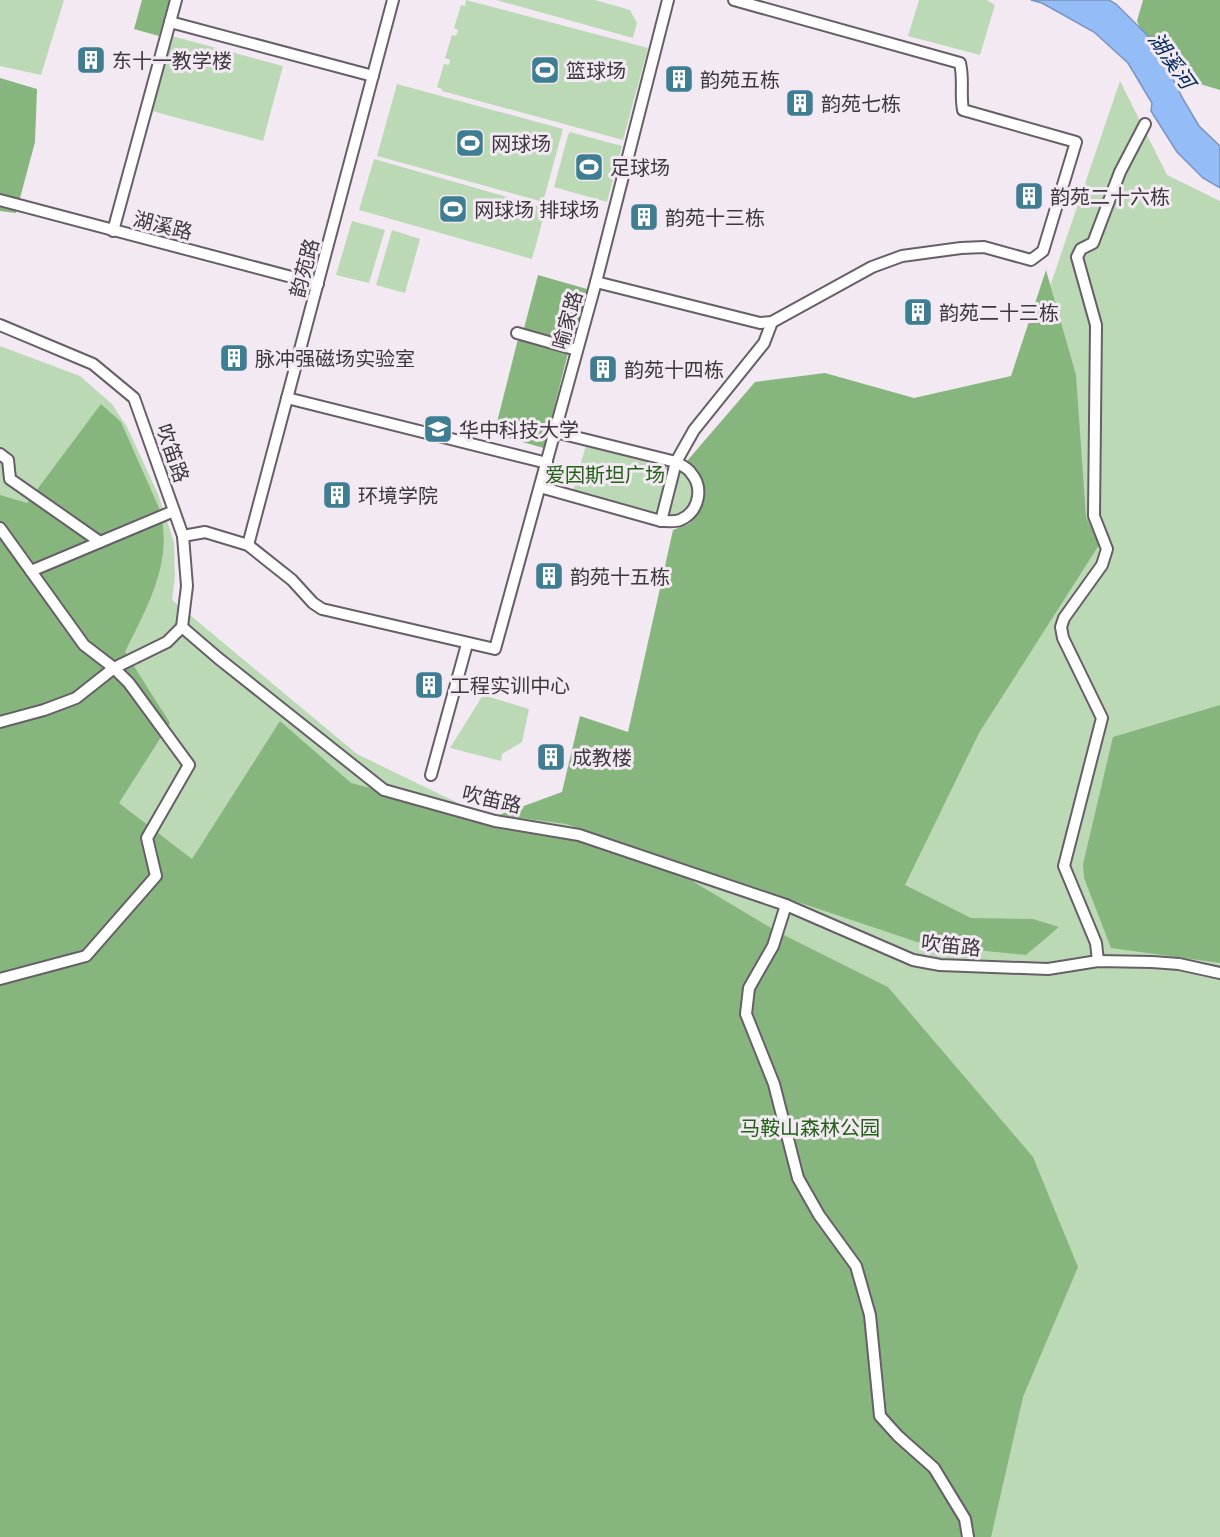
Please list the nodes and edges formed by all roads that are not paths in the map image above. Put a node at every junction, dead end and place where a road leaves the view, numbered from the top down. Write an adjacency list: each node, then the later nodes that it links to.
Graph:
1 (176, 0): 5 (street)
2 (393, 0): 6 (street, 韵苑路)
3 (668, 0): 10 (street, 喻家路)
4 (734, 0): 12 (street)
5 (170, 22): 6 (street); 9 (street)
6 (373, 76): 11 (street, 韵苑路)
7 (1145, 124): 35 (street)
8 (0, 200): 9 (street, 湖溪路)
9 (113, 231): 11 (street, 湖溪路)
10 (596, 282): 12 (street); 15 (street, 喻家路)
11 (318, 284): 16 (street, 韵苑路)
12 (772, 322): 19 (street)
13 (0, 326): 22 (street, 吹笛路)
14 (517, 333): 15 (street)
15 (577, 350): 17 (street, 喻家路)
16 (287, 398): 20 (street); 27 (street, 韵苑路)
17 (555, 432): 19 (street); 20 (street, 喻家路)
18 (0, 454): 26 (street)
19 (676, 462): 23 (street); 23 (street)
20 (547, 463): 21 (street, 喻家路)
21 (540, 487): 23 (street); 30 (street, 喻家路)
22 (174, 511): 25 (street, 吹笛路); 26 (street)
23 (662, 521)
24 (0, 528): 28 (street)
25 (183, 536): 27 (street); 29 (street, 吹笛路)
26 (100, 542): 28 (street)
27 (248, 545): 30 (street)
28 (31, 571): 31 (street)
29 (182, 627): 31 (street); 34 (street, 吹笛路)
30 (467, 644): 33 (street)
31 (114, 668): 32 (street); 37 (street)
32 (0, 722)
33 (431, 775)
34 (786, 905): 35 (street, 吹笛路); 38 (street)
35 (1098, 961): 36 (street, 吹笛路)
36 (1220, 974)
37 (0, 979)
38 (968, 1537)

